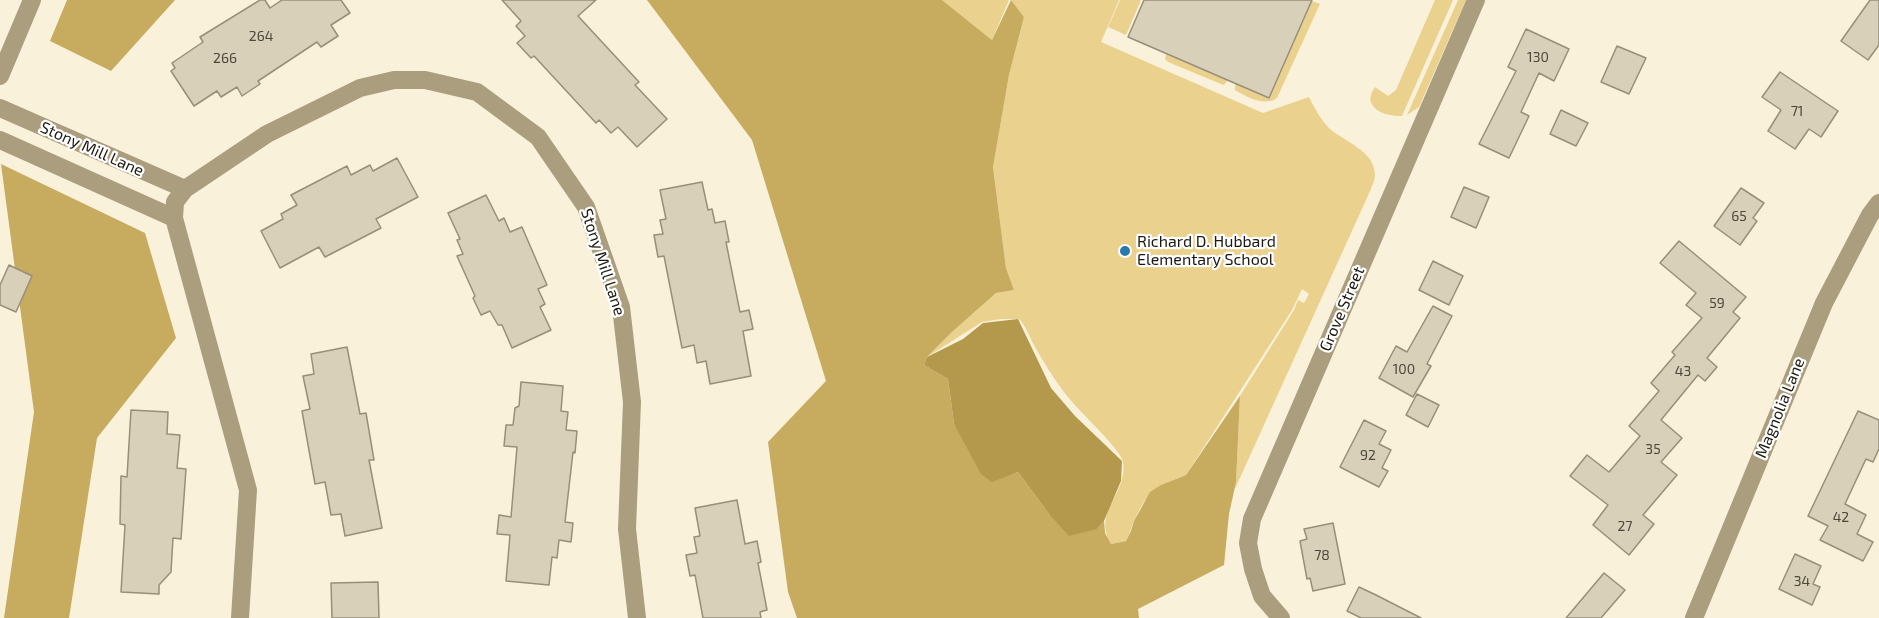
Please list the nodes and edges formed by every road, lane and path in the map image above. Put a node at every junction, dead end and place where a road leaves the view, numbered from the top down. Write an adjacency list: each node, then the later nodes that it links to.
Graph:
1 (32, 0): 3 (street)
2 (1476, 0): 11 (street, Grove Street)
3 (0, 76)
4 (0, 108): 6 (street, Stony Mill Lane)
5 (0, 140): 8 (street, Stony Mill Lane)
6 (185, 189): 8 (street); 10 (street, Stony Mill Lane)
7 (1879, 203): 12 (street, Magnolia Lane)
8 (174, 218): 9 (street)
9 (240, 618)
10 (636, 618)
11 (1281, 618)
12 (1694, 618)

